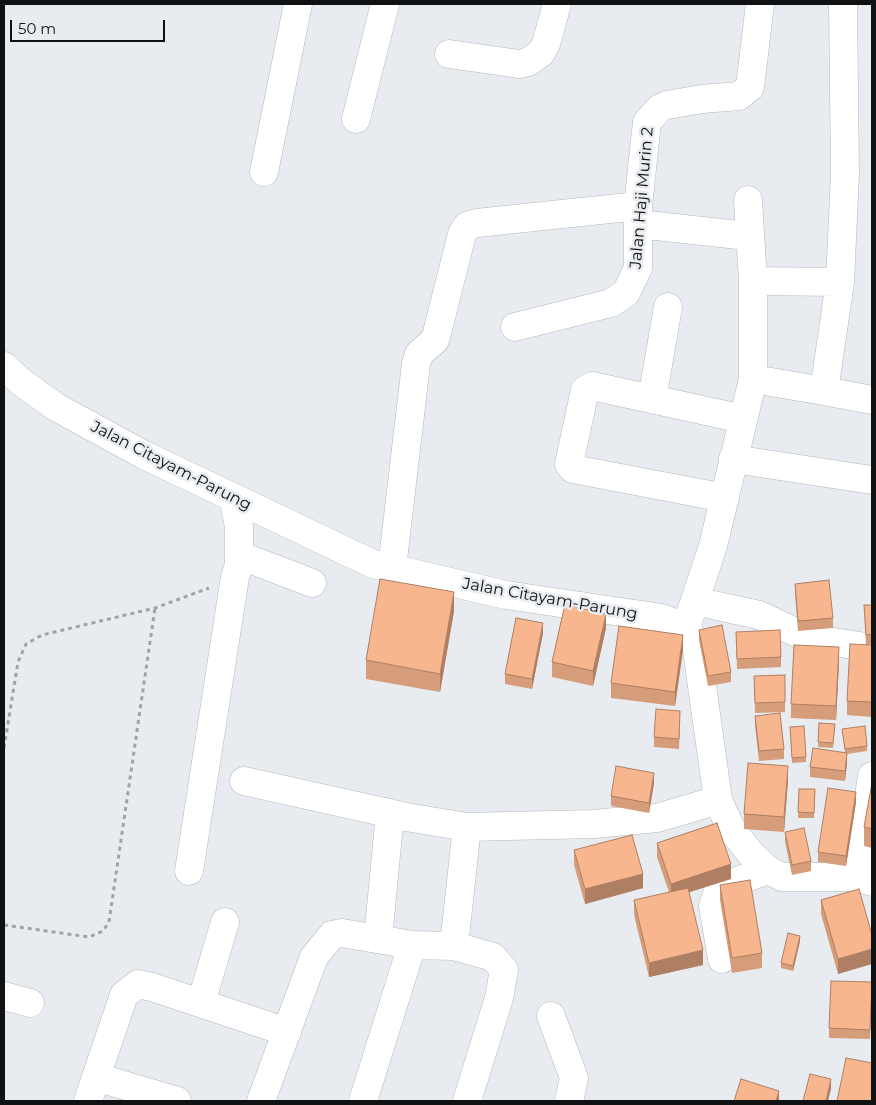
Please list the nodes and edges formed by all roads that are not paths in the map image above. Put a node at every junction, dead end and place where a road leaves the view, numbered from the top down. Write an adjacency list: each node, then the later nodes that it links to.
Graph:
1 (298, 4): 8 (street)
2 (385, 4): 7 (street)
3 (557, 4): 6 (street)
4 (760, 4): 10 (street, Jalan Haji Murin 2)
5 (843, 4): 13 (street)
6 (449, 54)
7 (356, 119)
8 (264, 172)
9 (748, 200): 11 (street)
10 (638, 215): 11 (street); 15 (street, Jalan Haji Murin 2); 27 (street)
11 (748, 236): 12 (street)
12 (753, 281): 13 (street); 17 (street)
13 (840, 282): 18 (street)
14 (668, 307): 19 (street)
15 (515, 327)
16 (4, 366): 24 (street, Jalan Citayam-Parung)
17 (753, 379): 18 (street); 21 (street)
18 (824, 391): 20 (street)
19 (652, 399): 21 (street); 25 (street)
20 (872, 400)
21 (743, 419): 22 (street)
22 (733, 459): 23 (street); 25 (street)
23 (872, 480)
24 (233, 497): 26 (street); 27 (street, Jalan Citayam-Parung)
25 (725, 498): 29 (street)
26 (237, 566): 28 (street); 38 (street)
27 (392, 568): 30 (street, Jalan Citayam-Parung)
28 (312, 583)
29 (696, 601): 30 (street); 31 (street)
30 (686, 627): 34 (street)
31 (872, 648)
32 (872, 776): 39 (street)
33 (244, 781): 35 (street)
34 (718, 800): 36 (street); 37 (street)
35 (390, 813): 36 (street); 41 (street)
36 (467, 827): 43 (street)
37 (768, 870): 39 (street); 44 (street)
38 (189, 871)
39 (864, 880)
40 (224, 922): 47 (street)
41 (378, 939): 42 (street); 49 (street)
42 (412, 944): 43 (street); 53 (street)
43 (454, 946): 54 (street)
44 (722, 959)
45 (4, 996): 46 (street)
46 (30, 1003)
47 (201, 1003): 49 (street); 50 (street)
48 (552, 1016): 55 (street)
49 (287, 1032): 52 (street)
50 (92, 1089): 51 (street)
51 (177, 1101)
52 (261, 1101)
53 (363, 1101)
54 (467, 1101)
55 (569, 1101)

